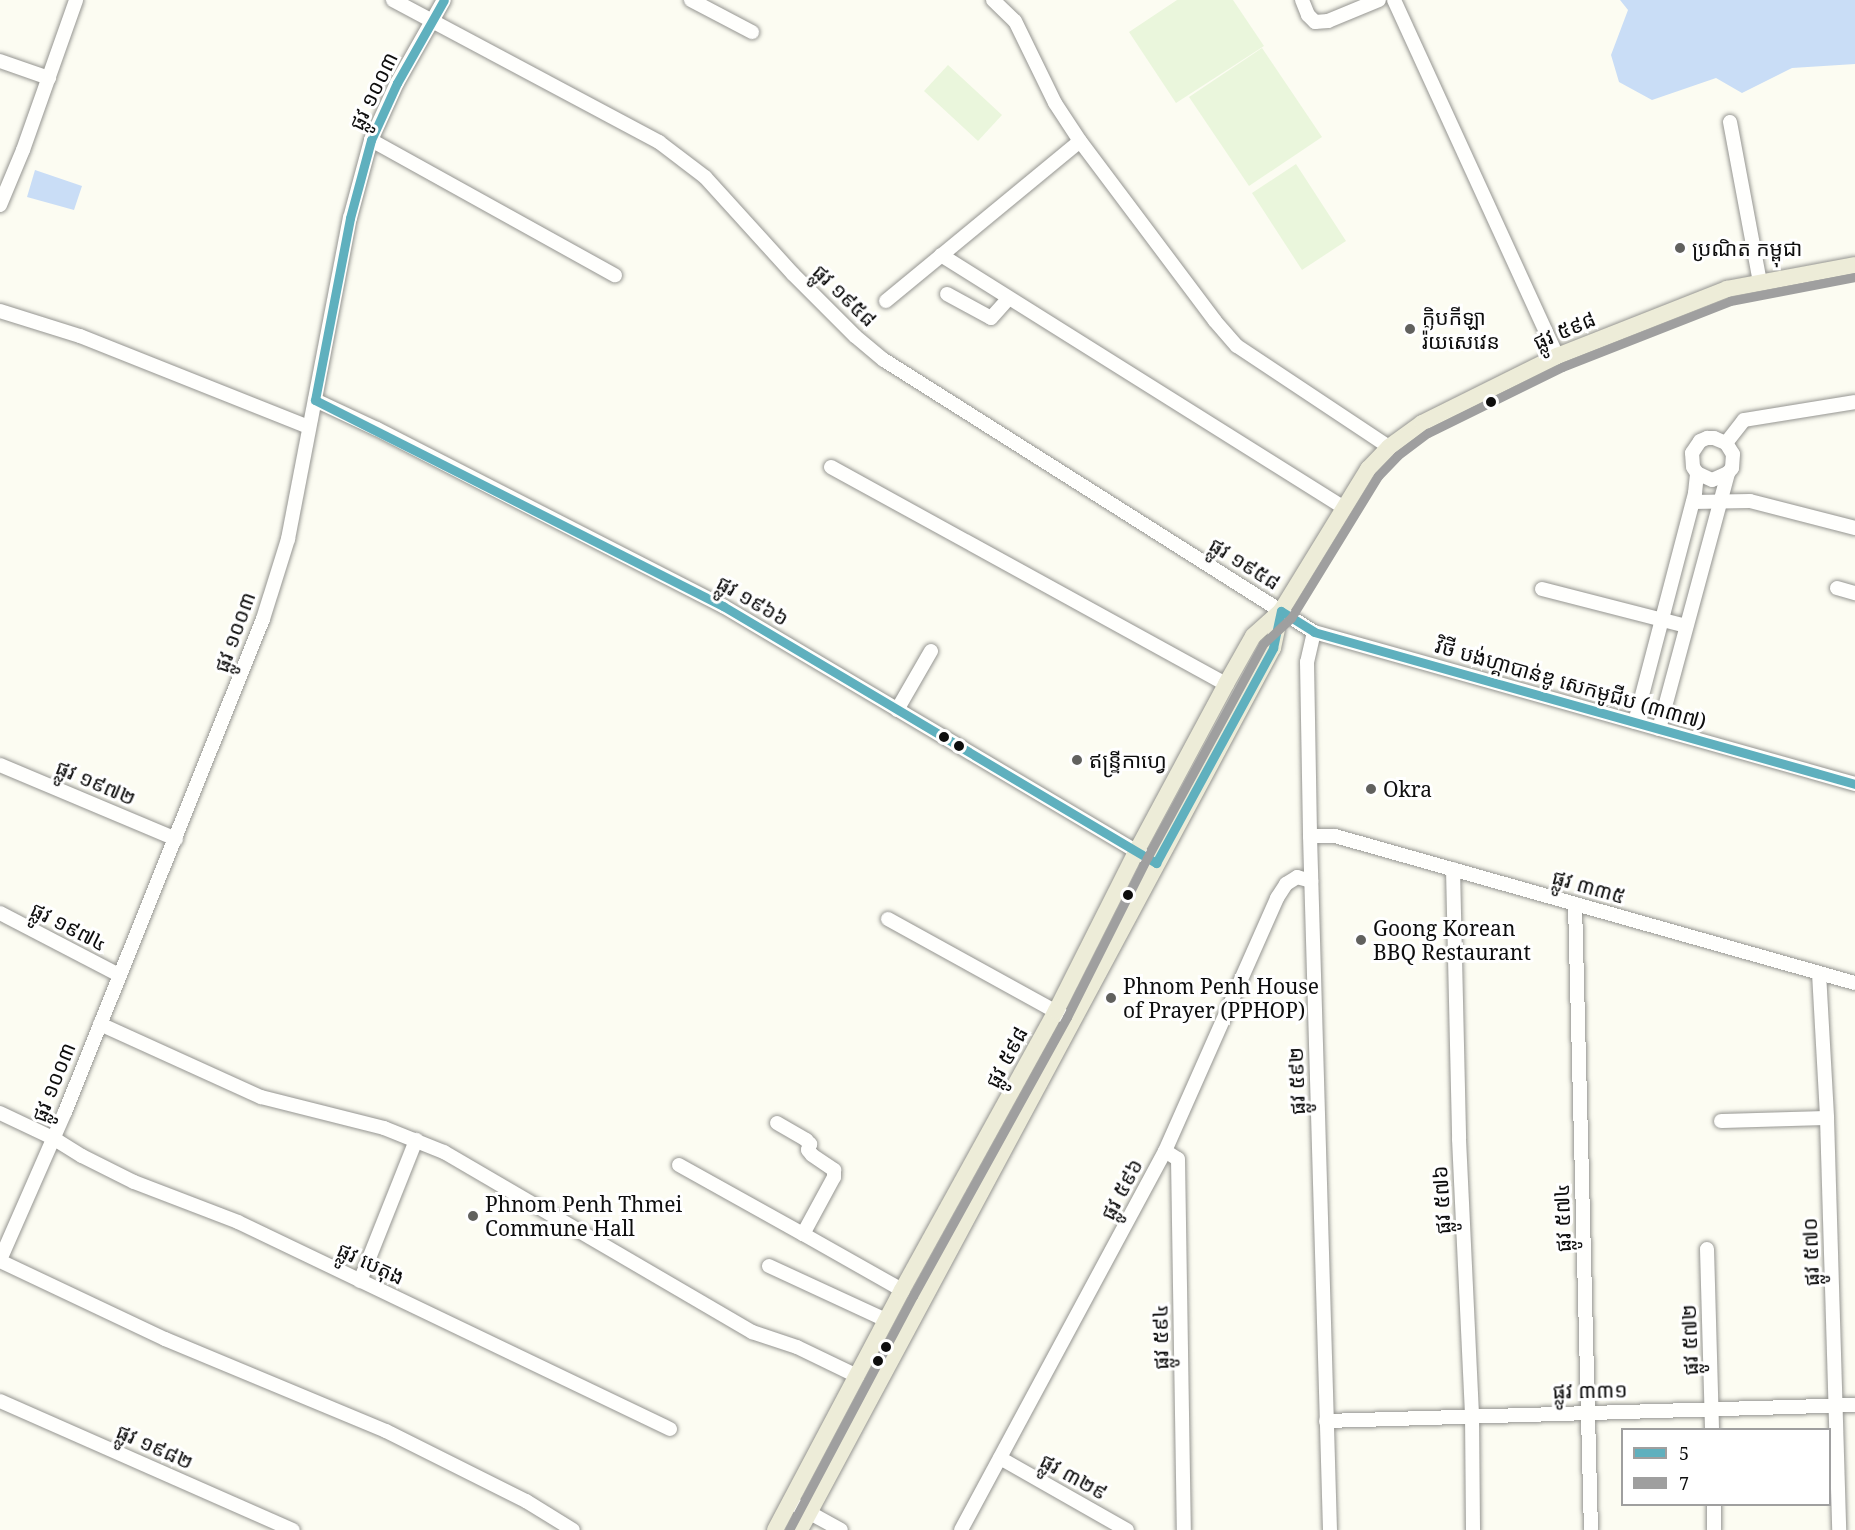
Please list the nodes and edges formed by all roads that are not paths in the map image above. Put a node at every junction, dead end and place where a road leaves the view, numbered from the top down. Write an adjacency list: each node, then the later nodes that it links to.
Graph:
1 (76, 0): 12 (street)
2 (393, 0): 9 (street, ផ្លូវ ១៩៥៨)
3 (444, 0): 9 (street, ផ្លូវ ១០០៣)
4 (691, 0): 10 (street)
5 (993, 0): 15 (street)
6 (1302, 0): 7 (street)
7 (1379, 0)
8 (1394, 0): 25 (street)
9 (433, 21): 14 (street, ផ្លូវ ១០០៣); 41 (street, ផ្លូវ ១៩៥៨)
10 (752, 32)
11 (0, 61): 12 (street)
12 (49, 78): 16 (street)
13 (1730, 123): 20 (street)
14 (371, 140): 19 (street); 26 (street, ផ្លូវ ១០០៣)
15 (1080, 141): 17 (street); 30 (street)
16 (0, 205)
17 (941, 255): 22 (street); 23 (street)
18 (1855, 265): 20 (main road, ផ្លូវ ៥៩៨)
19 (615, 275)
20 (1760, 282): 25 (main road, ផ្លូវ ៥៩៨)
21 (947, 294): 22 (street)
22 (1008, 299): 36 (street)
23 (886, 301)
24 (0, 311): 28 (street)
25 (1557, 356): 30 (main road, ផ្លូវ ៥៩៨)
26 (315, 400): 28 (street, ផ្លូវ ១០០៣); 47 (street, ផ្លូវ ១៩៦៦)
27 (1855, 402): 29 (street)
28 (309, 427): 53 (street, ផ្លូវ ១០០៣)
29 (1726, 443): 32 (street); 33 (street)
30 (1389, 447): 36 (main road, ផ្លូវ ៥៩៨)
31 (831, 467): 46 (street)
32 (1696, 473): 33 (street); 34 (street)
33 (1728, 473): 35 (street)
34 (1693, 502): 35 (street); 42 (street)
35 (1720, 502): 37 (street); 43 (street)
36 (1342, 507): 41 (main road, ផ្លូវ ៥៩៨)
37 (1855, 528)
38 (1837, 588): 40 (street)
39 (1542, 589): 42 (street)
40 (1855, 593)
41 (1281, 611): 44 (street, វិថី បង់ហ្គាបាន់ឌូ សេកមូជីប (៣៣៧)); 46 (main road, ផ្លូវ ៥៩៨); 55 (main road, ផ្លូវ ៥៩៨)
42 (1662, 620): 43 (street); 48 (street)
43 (1686, 626): 49 (street)
44 (1314, 632): 48 (street, វិថី បង់ហ្គាបាន់ឌូ សេកមូជីប (៣៣៧)); 52 (street, ផ្លូវ ៥៩២)
45 (931, 651): 47 (street)
46 (1226, 684): 54 (main road, ផ្លូវ ៥៩៨)
47 (897, 710): 54 (street, ផ្លូវ ១៩៦៦)
48 (1635, 722): 49 (street, វិថី បង់ហ្គាបាន់ឌូ សេកមូជីប (៣៣៧))
49 (1659, 729): 51 (street, វិថី បង់ហ្គាបាន់ឌូ សេកមូជីប (៣៣៧))
50 (0, 765): 53 (street, ផ្លូវ ១៩៧២)
51 (1855, 784)
52 (1310, 836): 56 (street, ផ្លូវ ៣៣៥); 57 (street, ផ្លូវ ៥៩២)
53 (176, 839): 62 (street, ផ្លូវ ១០០៣)
54 (1136, 852): 55 (street, ផ្លូវ ១៩៦៦); 64 (main road, ផ្លូវ ៥៩៨)
55 (1156, 863): 65 (main road, ផ្លូវ ៥៩៨)
56 (1453, 869): 58 (street, ផ្លូវ ៣៣៥); 88 (street, ផ្លូវ ៥៧៦)
57 (1311, 881): 73 (street, ផ្លូវ ៥៩៦); 89 (street, ផ្លូវ ៥៩២)
58 (1575, 904): 61 (street, ផ្លូវ ៣៣៥); 87 (street, ផ្លូវ ៥៧៤)
59 (0, 914): 62 (street, ផ្លូវ ១៩៧៤)
60 (888, 919): 64 (street)
61 (1819, 973): 63 (street, ផ្លូវ ៣៣៥); 68 (street, ផ្លូវ ៥៧០)
62 (119, 975): 66 (street, ផ្លូវ ១០០៣)
63 (1855, 983)
64 (1056, 1011): 65 (street); 80 (main road, ផ្លូវ ៥៩៨)
65 (1071, 1020): 95 (main road, ផ្លូវ ៥៩៨)
66 (100, 1024): 71 (street, ផ្លូវ ១០០៣); 72 (street)
67 (0, 1113): 71 (street, ផ្លូវ បេតុង)
68 (1827, 1118): 69 (street); 84 (street, ផ្លូវ ៥៧០)
69 (1721, 1121)
70 (777, 1123): 75 (street)
71 (53, 1138): 77 (street, ផ្លូវ ១០០៣); 79 (street, ផ្លូវ បេតុង)
72 (416, 1140): 79 (street); 82 (street)
73 (1165, 1151): 92 (street, ផ្លូវ ៥៩៦); 103 (street, ផ្លូវ ៥៩៤)
74 (680, 1165): 75 (street)
75 (803, 1234): 80 (street)
76 (1707, 1249): 86 (street, ផ្លូវ ៥៧២)
77 (0, 1261): 97 (street)
78 (769, 1266): 81 (street)
79 (360, 1281): 91 (street, ផ្លូវ បេតុង)
80 (902, 1290): 81 (main road, ផ្លូវ ៥៩៨)
81 (886, 1320): 82 (main road, ផ្លូវ ៥៩៨)
82 (857, 1376): 93 (main road, ផ្លូវ ៥៩៨)
83 (0, 1401): 96 (street, ផ្លូវ ១៩៨២)
84 (1835, 1405): 85 (street, ផ្លូវ ៣៣១); 86 (street, ផ្លូវ ៣៣១); 108 (street, ផ្លូវ ៥៧០)
85 (1855, 1405)
86 (1712, 1408): 87 (street, ផ្លូវ ៣៣១); 90 (street, ផ្លូវ ៥៧២)
87 (1588, 1412): 88 (street, ផ្លូវ ៣៣១); 106 (street, ផ្លូវ ៥៧៤)
88 (1472, 1414): 89 (street, ផ្លូវ ៣៣១); 105 (street, ផ្លូវ ៥៧៦)
89 (1326, 1420): 104 (street, ផ្លូវ ៥៩២)
90 (1712, 1428)
91 (670, 1429)
92 (1000, 1458): 101 (street, ផ្លូវ ៥៩៦); 102 (street, ផ្លូវ ៣២៩)
93 (790, 1502): 95 (street); 98 (main road, ផ្លូវ ៥៩៨)
94 (1714, 1506): 107 (street)
95 (809, 1512): 99 (main road, ផ្លូវ ៥៩៨); 100 (street)
96 (293, 1530)
97 (573, 1530)
98 (775, 1530)
99 (800, 1530)
100 (841, 1530)
101 (961, 1530)
102 (1127, 1530)
103 (1184, 1530)
104 (1330, 1530)
105 (1473, 1530)
106 (1591, 1530)
107 (1714, 1530)
108 (1839, 1530)

